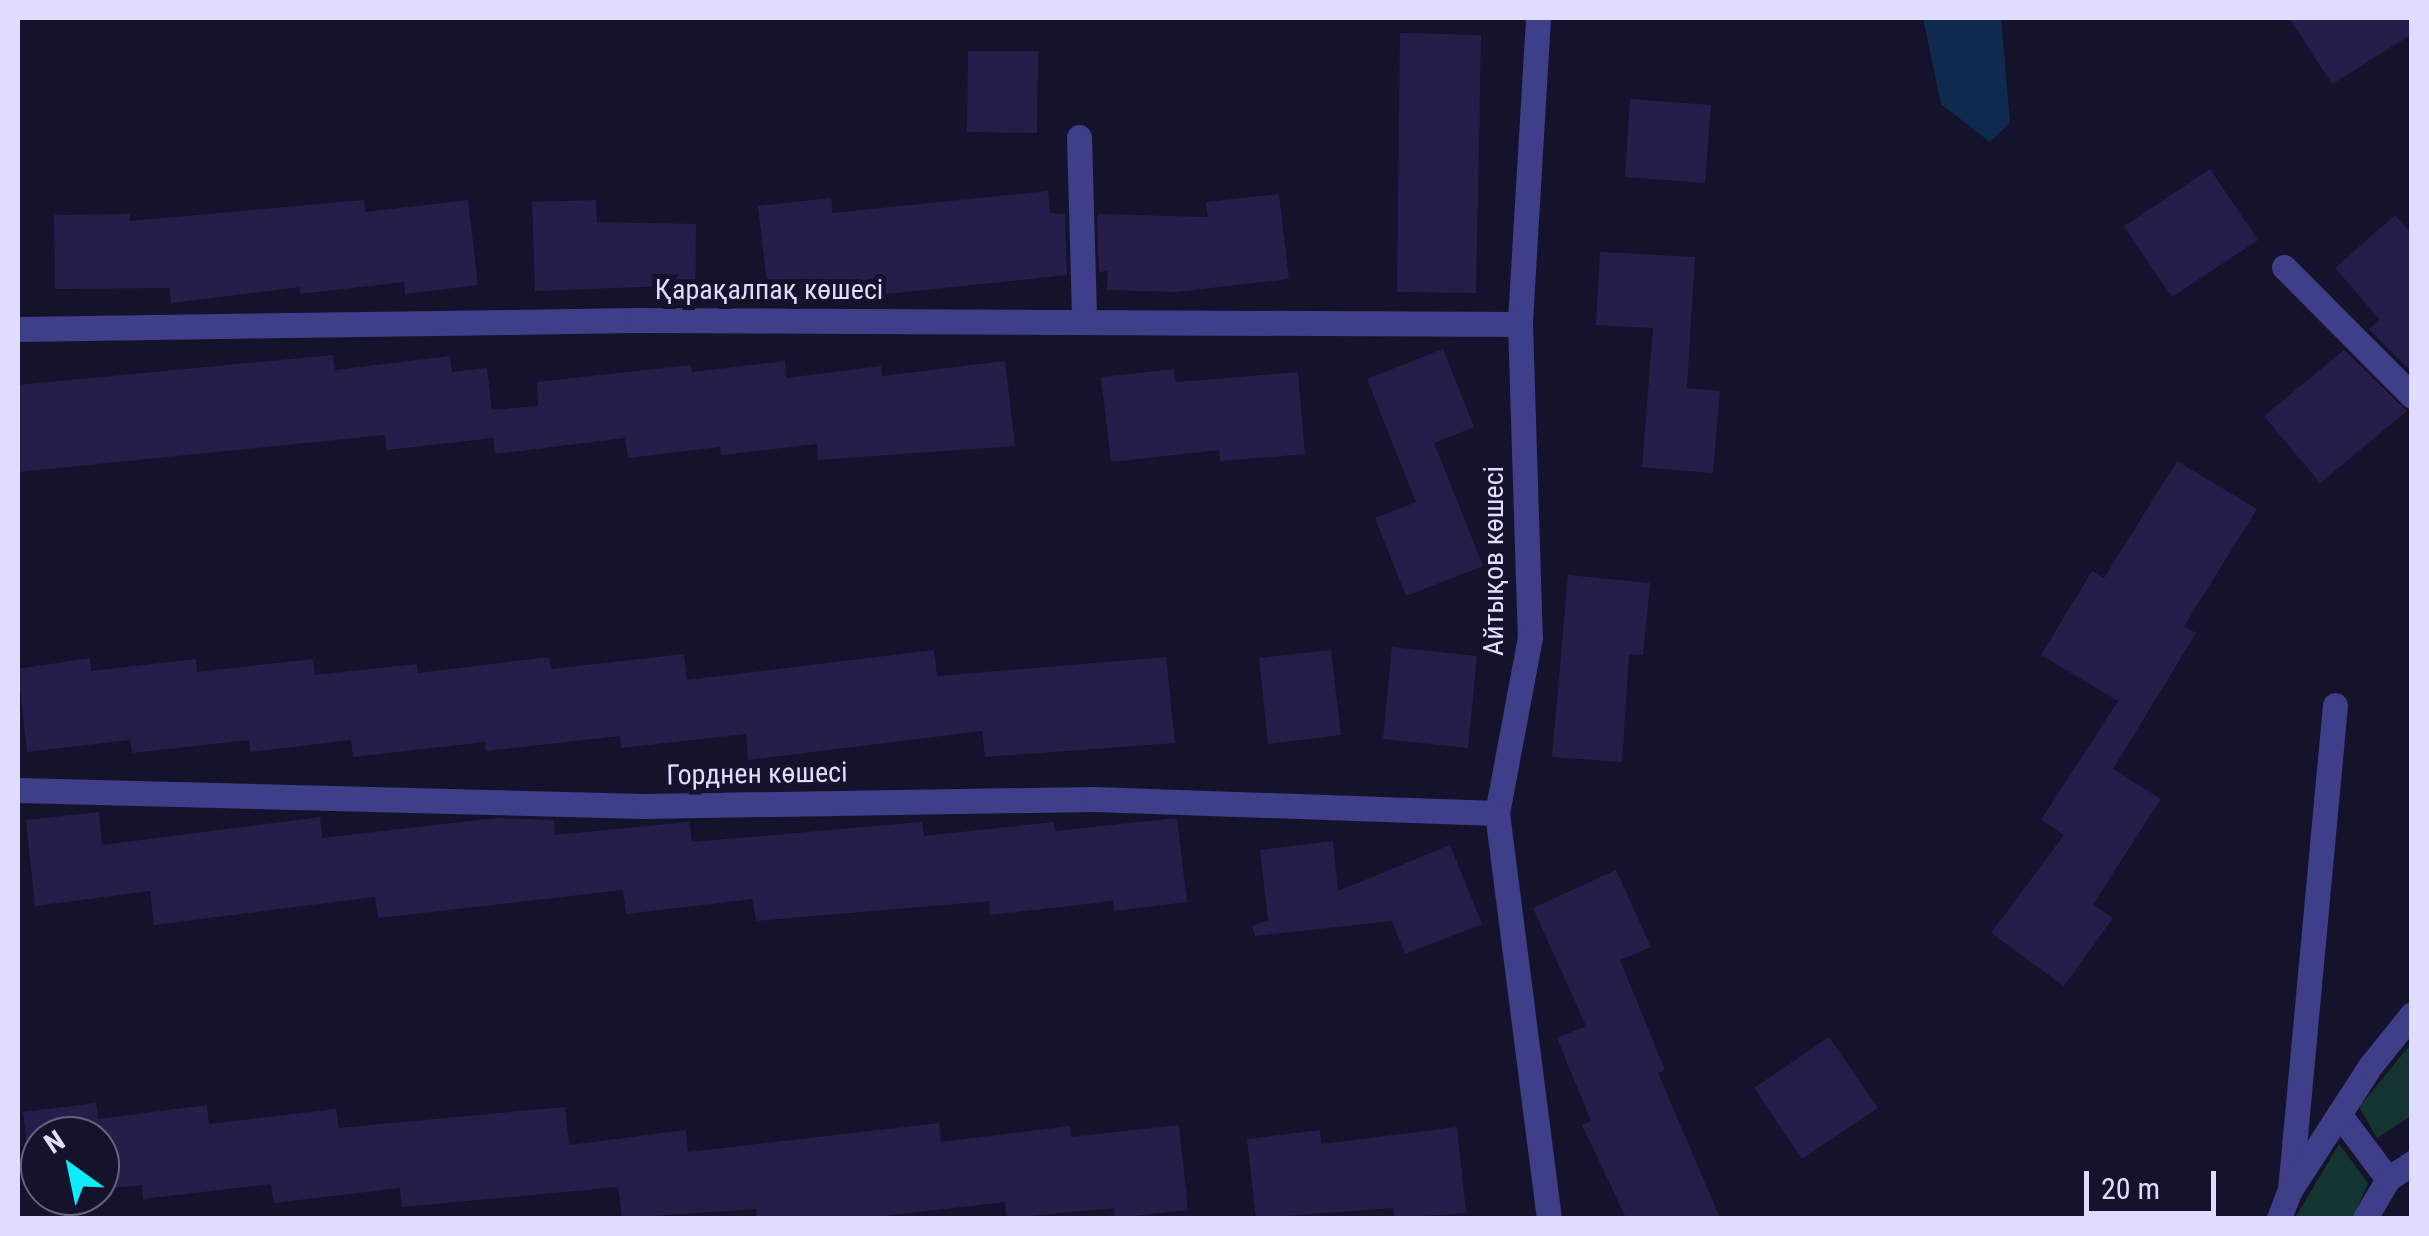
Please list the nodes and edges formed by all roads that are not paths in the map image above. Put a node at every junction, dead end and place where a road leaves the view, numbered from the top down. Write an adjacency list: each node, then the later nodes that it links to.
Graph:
1 (1538, 18): 5 (street, Айтықов көшесі)
2 (1079, 137): 4 (street)
3 (2284, 267): 7 (street)
4 (1084, 320): 5 (street, Қарақалпақ көшесі); 6 (street, Қарақалпақ көшесі)
5 (1520, 324): 10 (street, Айтықов көшесі)
6 (18, 329)
7 (2412, 396)
8 (2335, 705): 15 (street)
9 (18, 790): 10 (street, Горднен көшесі)
10 (1497, 813): 16 (street, Айтықов көшесі)
11 (2412, 1014): 12 (street)
12 (2340, 1114): 14 (street); 15 (street)
13 (2412, 1163): 14 (street)
14 (2388, 1179): 18 (street)
15 (2290, 1190): 17 (street)
16 (1549, 1218)
17 (2279, 1218)
18 (2365, 1218)

